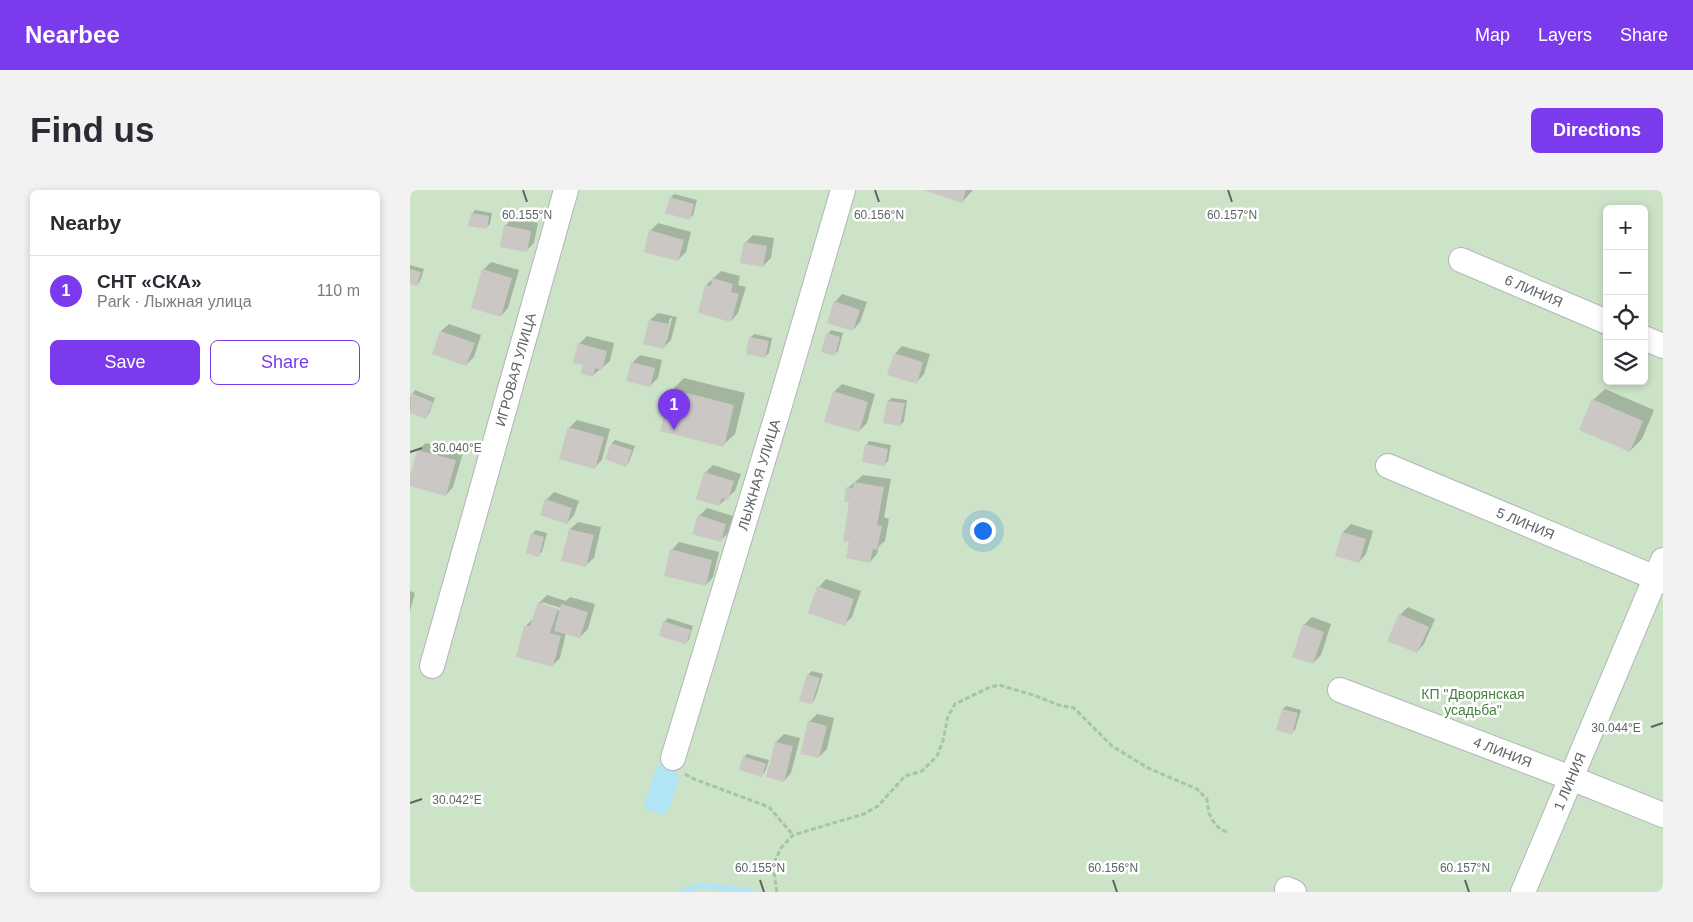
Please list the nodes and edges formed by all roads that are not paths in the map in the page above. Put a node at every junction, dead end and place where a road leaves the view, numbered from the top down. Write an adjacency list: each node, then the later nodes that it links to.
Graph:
1 (566, 190): 9 (street, ИГРОВАЯ УЛИЦА)
2 (843, 190): 11 (street, ЛЫЖНАЯ УЛИЦА)
3 (1460, 260): 4 (street, 6 ЛИНИЯ)
4 (1603, 320)
5 (1648, 340): 6 (street)
6 (1663, 346)
7 (1388, 466): 8 (street, 5 ЛИНИЯ)
8 (1660, 573): 12 (street, 1 ЛИНИЯ)
9 (432, 666)
10 (1340, 690): 12 (street, 4 ЛИНИЯ)
11 (673, 758)
12 (1572, 778): 13 (street, 4 ЛИНИЯ); 14 (street, 1 ЛИНИЯ)
13 (1663, 815)
14 (1523, 892)

